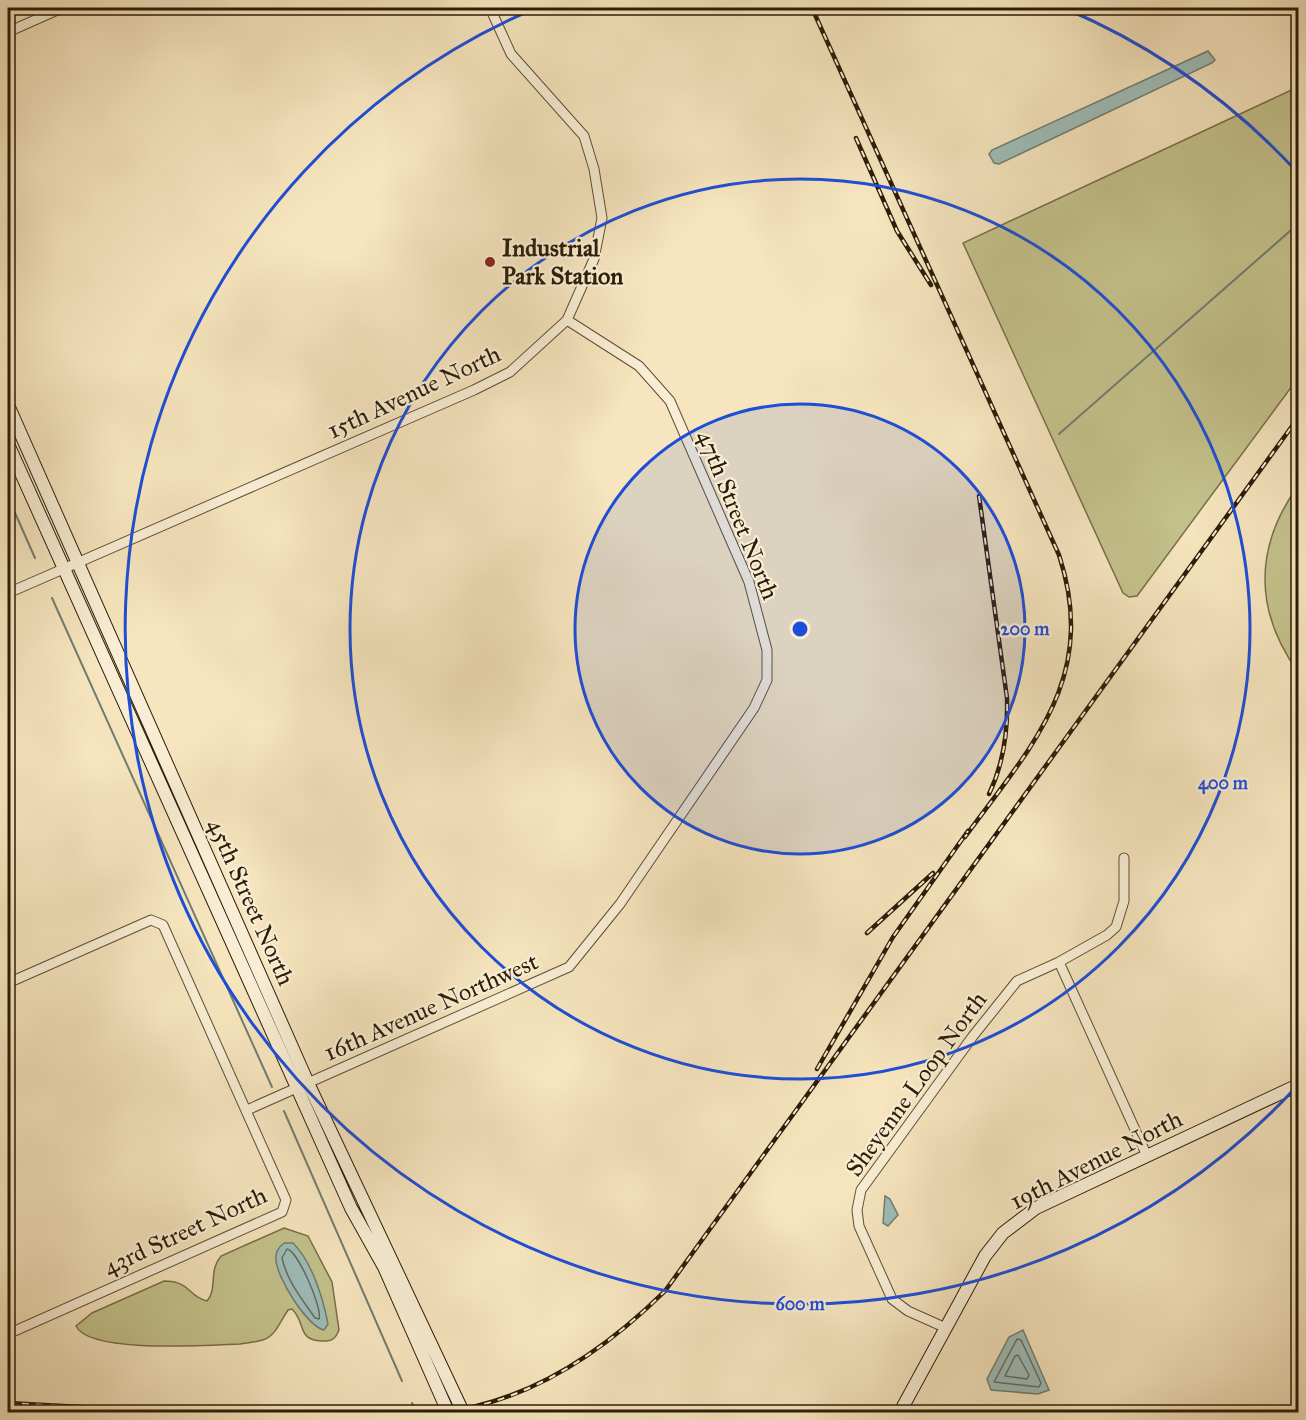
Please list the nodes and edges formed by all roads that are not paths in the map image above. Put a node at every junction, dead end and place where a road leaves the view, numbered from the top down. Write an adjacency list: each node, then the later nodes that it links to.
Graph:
1 (62, 8): 3 (street)
2 (490, 8): 4 (street, 15th Avenue North)
3 (8, 32)
4 (567, 320): 7 (street, 15th Avenue North); 12 (street, 47th Street North)
5 (8, 405): 7 (main road, 45th Street North)
6 (8, 444): 8 (main road, 45th Street North)
7 (78, 562): 8 (street, 15th Avenue North); 14 (main road, 45th Street North)
8 (63, 569): 9 (street, 15th Avenue North); 14 (main road, 45th Street North)
9 (8, 593)
10 (1124, 858): 11 (street, Sheyenne Loop North)
11 (1059, 962): 17 (street); 18 (street, Sheyenne Loop North)
12 (569, 968): 14 (street, 16th Avenue Northwest)
13 (8, 983): 16 (street)
14 (302, 1085): 16 (street, 16th Avenue Northwest); 20 (main road, 45th Street North); 21 (main road, 45th Street North)
15 (1299, 1085): 17 (main road, 19th Avenue North)
16 (247, 1110): 19 (street, 43rd Street North)
17 (1147, 1156): 18 (main road, 19th Avenue North)
18 (946, 1328): 22 (main road, 19th Avenue North)
19 (8, 1334)
20 (448, 1413)
21 (463, 1413)
22 (900, 1413)

